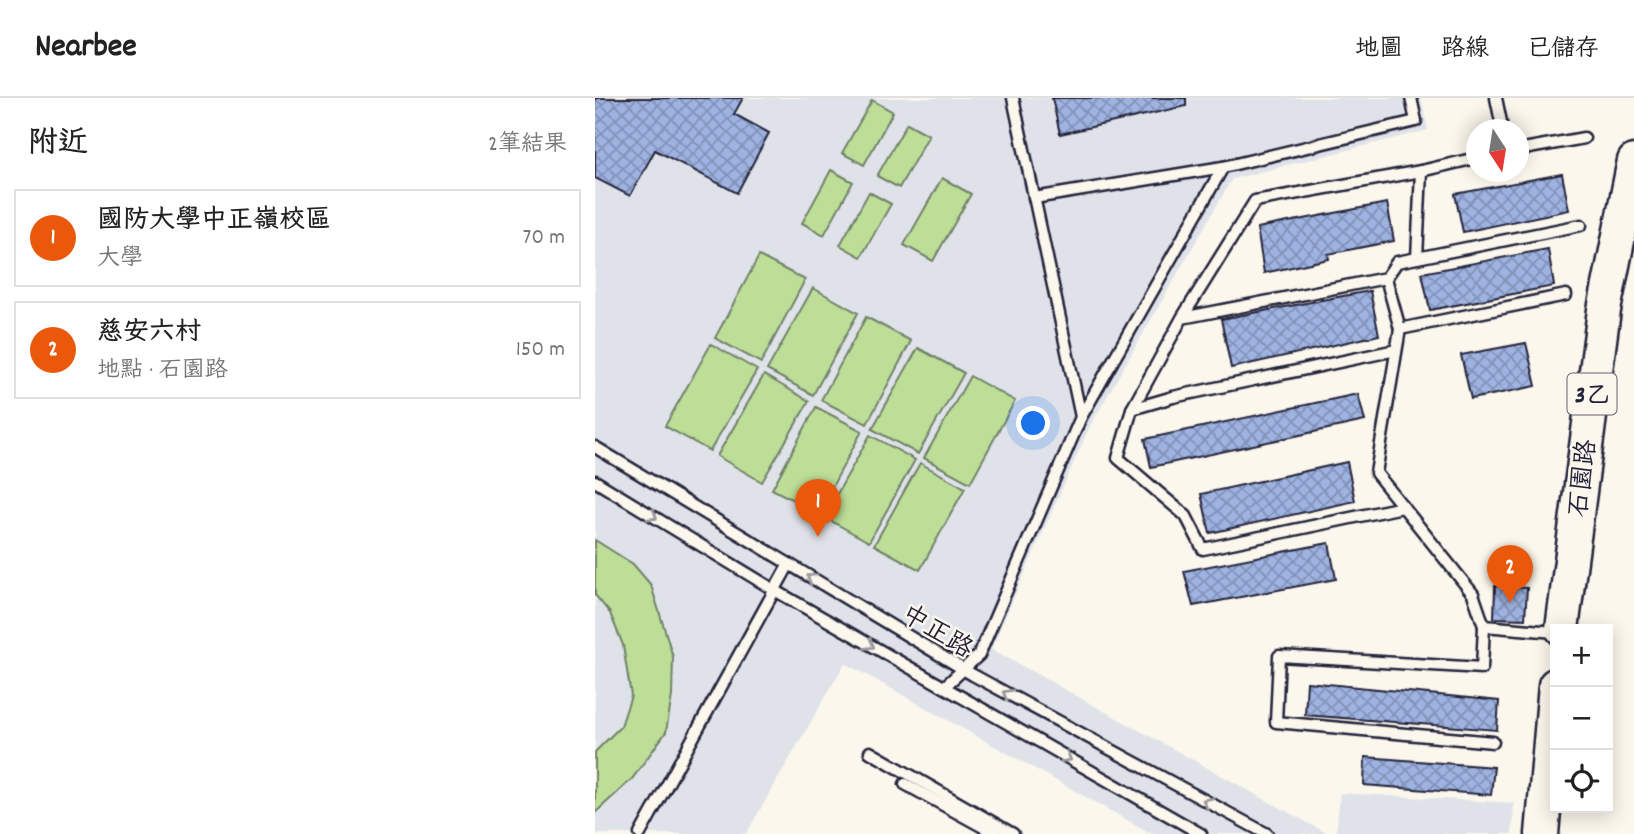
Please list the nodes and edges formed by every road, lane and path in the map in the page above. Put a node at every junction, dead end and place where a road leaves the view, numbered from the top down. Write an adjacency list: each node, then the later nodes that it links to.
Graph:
1 (1013, 98): 11 (lane)
2 (1411, 98): 9 (lane)
3 (1496, 98): 4 (lane)
4 (1500, 119)
5 (1584, 138): 6 (lane)
6 (1529, 148)
7 (1466, 160): 10 (lane)
8 (1634, 161): 26 (main road, 石園路 / 3乙)
9 (1223, 167): 11 (lane); 20 (lane)
10 (1421, 171): 13 (lane); 16 (lane)
11 (1034, 198): 20 (lane)
12 (1581, 225): 13 (lane)
13 (1417, 258): 14 (lane)
14 (1386, 278): 16 (lane); 17 (lane)
15 (1566, 295): 17 (lane)
16 (1182, 318): 19 (lane)
17 (1400, 329): 18 (lane)
18 (1396, 350): 19 (lane); 23 (lane)
19 (1132, 409): 23 (lane)
20 (1081, 417): 29 (lane)
21 (595, 447): 24 (lane, 中正路)
22 (595, 481): 25 (lane, 中正路, one-way to 25)
23 (1403, 507): 27 (lane)
24 (789, 564): 25 (lane); 38 (lane, 中正路, one-way to 24)
25 (776, 591): 29 (lane, 中正路, one-way to 29); 34 (lane)
26 (1563, 624)
27 (1484, 626): 28 (lane); 31 (lane)
28 (1550, 632)
29 (944, 687): 37 (lane, 中正路, one-way to 37)
30 (1555, 687): 39 (main road)
31 (1493, 742)
32 (870, 752): 36 (lane)
33 (905, 784): 35 (lane)
34 (640, 834)
35 (996, 834)
36 (1013, 834)
37 (1201, 834)
38 (1267, 834)
39 (1542, 834)

